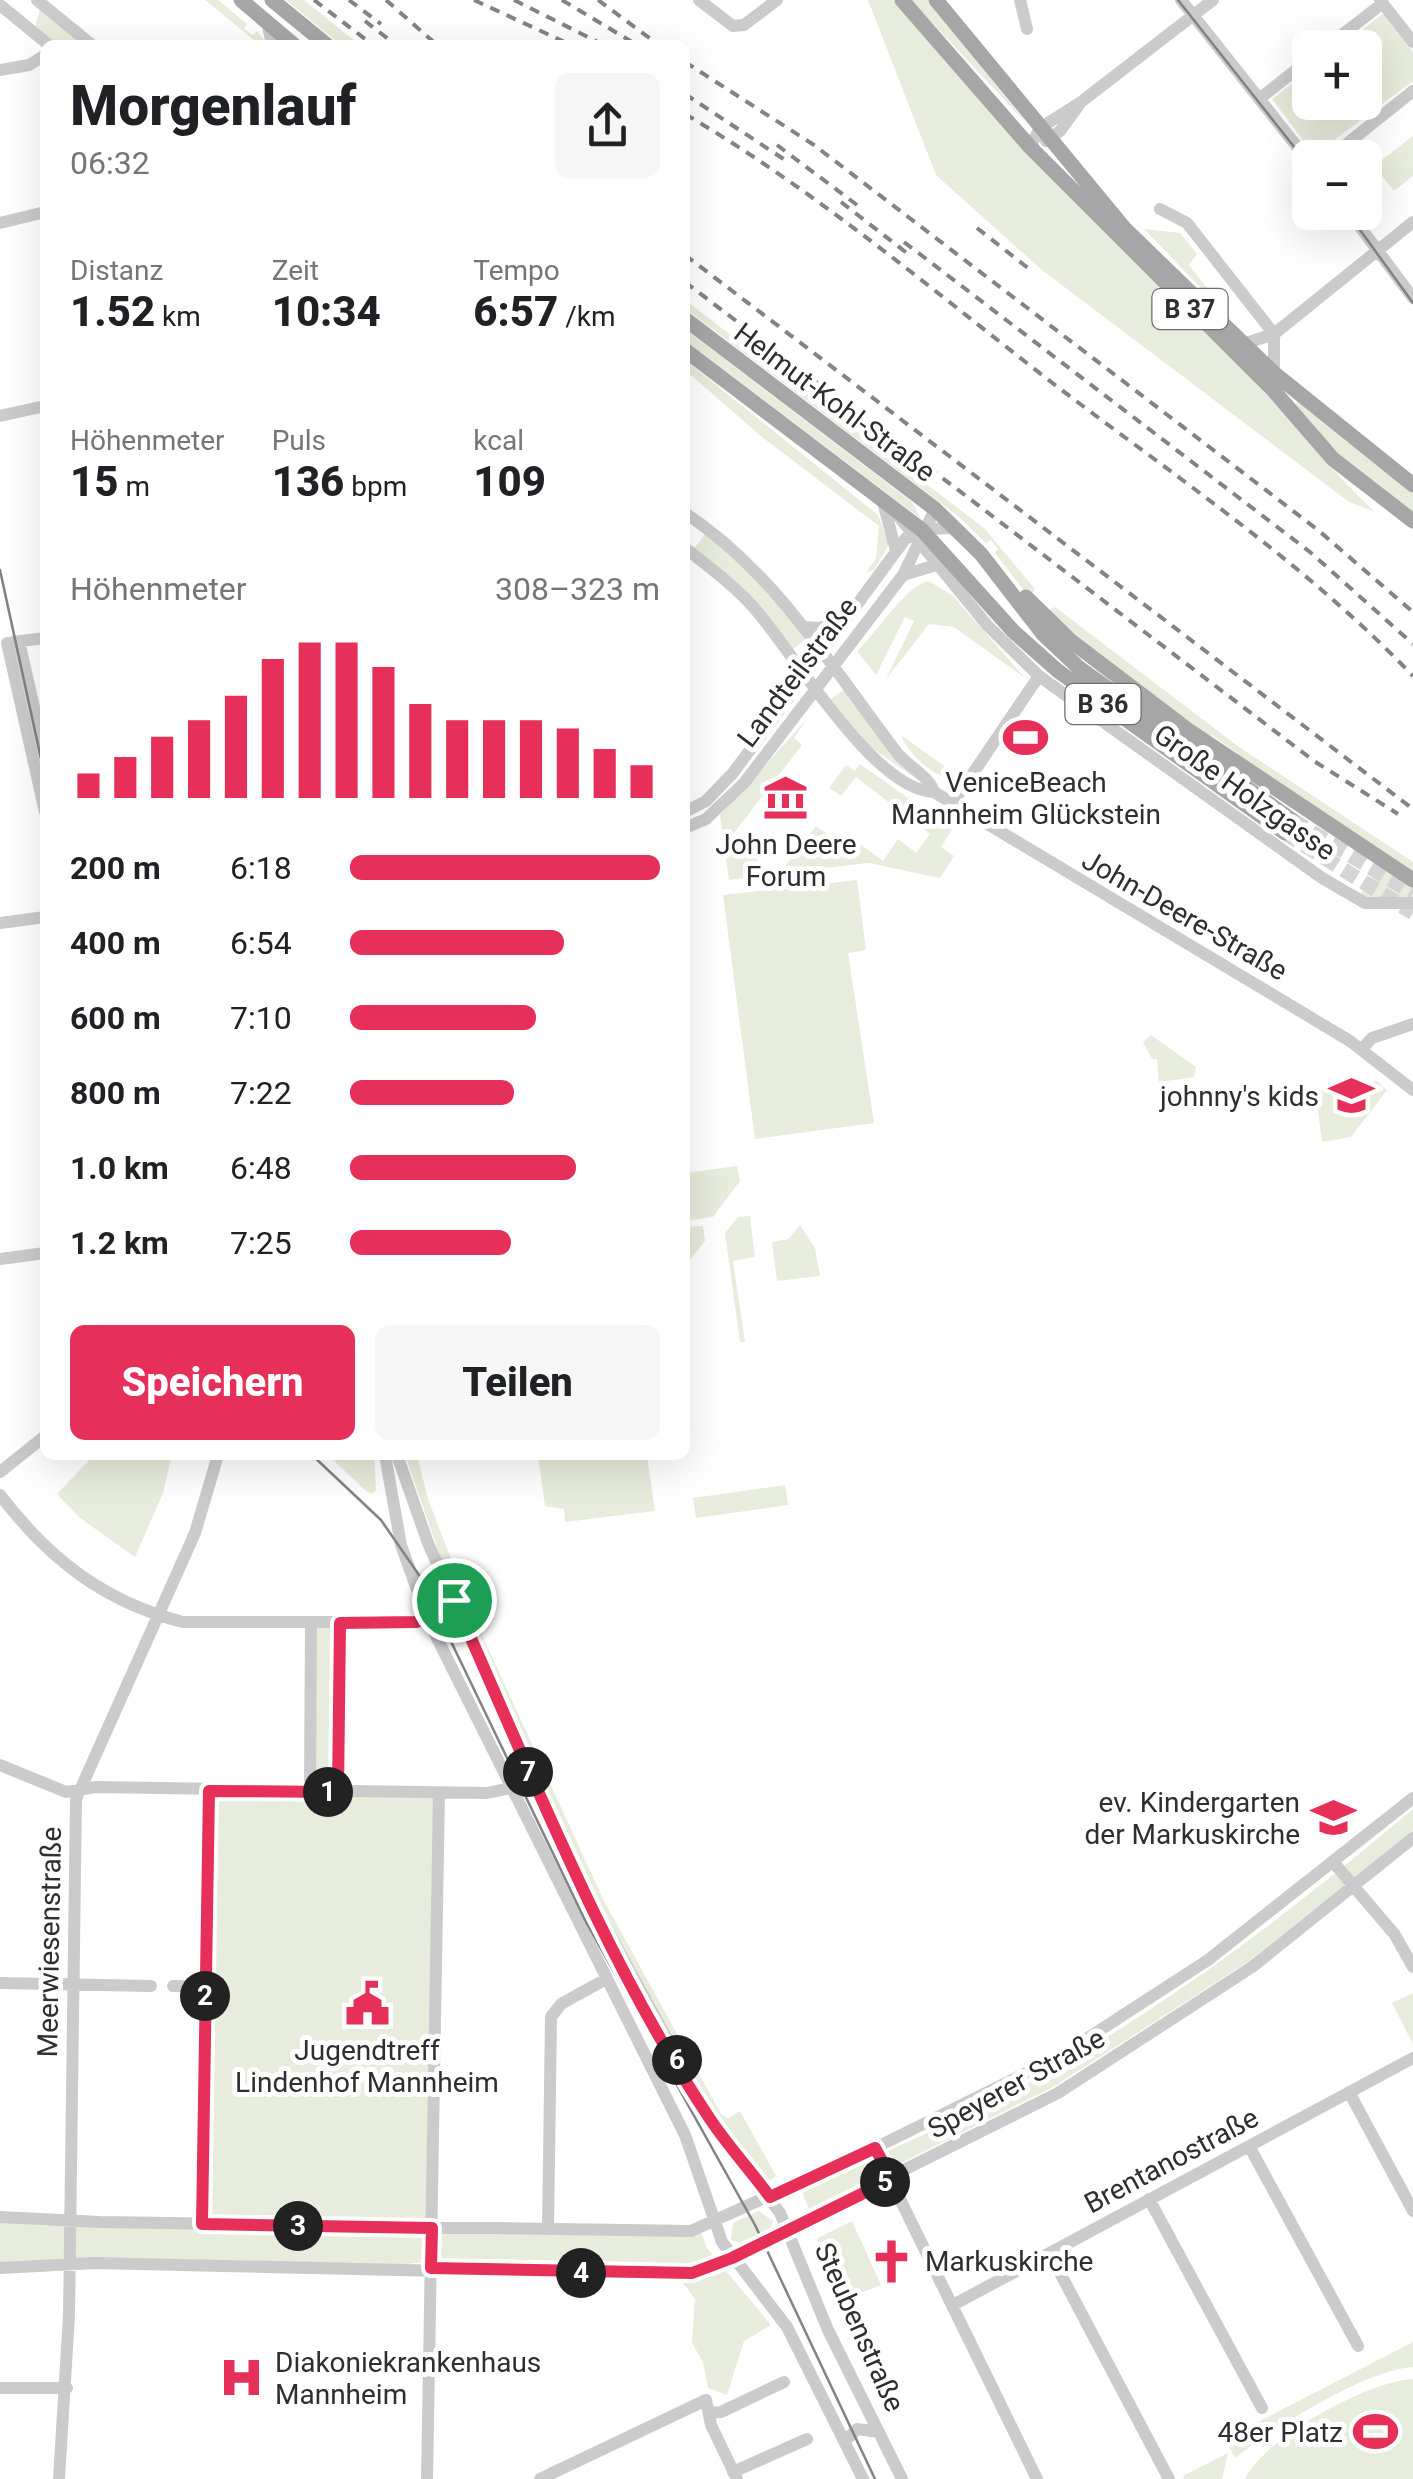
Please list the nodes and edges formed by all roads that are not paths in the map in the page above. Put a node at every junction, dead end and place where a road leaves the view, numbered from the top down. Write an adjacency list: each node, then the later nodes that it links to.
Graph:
1 (37, 0): 19 (street)
2 (241, 0): 14 (main road)
3 (272, 0): 15 (main road)
4 (699, 0): 11 (street)
5 (902, 0): 33 (main road, B 37)
6 (936, 0): 30 (main road, B 37)
7 (1020, 0): 16 (street)
8 (1181, 0): 13 (street)
9 (1213, 0): 13 (street)
10 (1381, 2): 17 (street); 24 (street)
11 (773, 3)
12 (4, 5): 18 (street)
13 (1193, 15): 29 (street); 30 (street)
14 (267, 21): 20 (street); 21 (main road)
15 (304, 26): 22 (street); 23 (main road)
16 (1027, 29)
17 (1347, 30)
18 (42, 40)
19 (86, 40)
20 (271, 40)
21 (292, 40)
22 (300, 40)
23 (321, 40)
24 (1413, 42)
25 (40, 58): 26 (street)
26 (0, 70)
27 (1292, 73): 29 (street)
28 (1413, 91): 32 (street)
29 (1259, 99): 31 (street)
30 (1044, 134): 33 (street); 43 (main road, B 37)
31 (1292, 140)
32 (1352, 140)
33 (1030, 147): 52 (main road, B 37)
34 (1160, 209): 42 (street)
35 (40, 213): 37 (street)
36 (1413, 222): 39 (street)
37 (0, 223)
38 (1363, 230): 39 (street)
39 (1378, 249): 40 (street); 42 (street)
40 (1413, 298)
41 (690, 323): 50 (main road, Helmut-Kohl-Straße / B 36)
42 (1274, 334): 43 (street); 45 (street)
43 (1243, 344): 45 (main road, B 37)
44 (690, 354): 49 (main road, Helmut-Kohl-Straße / B 36)
45 (1274, 372): 48 (main road, B 37)
46 (40, 407): 47 (street)
47 (0, 416)
48 (1413, 486)
49 (889, 507): 54 (main road, Helmut-Kohl-Straße / B 36); 55 (street)
50 (934, 510): 53 (main road, Helmut-Kohl-Straße / B 36); 54 (street, Landteilstraße); 77 (main road)
51 (690, 517): 61 (street, John-Deere-Straße)
52 (1413, 522)
53 (954, 528): 54 (street); 58 (main road, B 36)
54 (922, 534): 55 (street, Landteilstraße); 57 (street, Große Holzgasse); 58 (main road, B 36); 59 (street, Landteilstraße)
55 (896, 551): 60 (street, Landteilstraße)
56 (690, 552): 66 (street, John-Deere-Straße)
57 (938, 564): 58 (street); 59 (street); 67 (street, Große Holzgasse)
58 (956, 564)
59 (903, 575): 65 (street, Landteilstraße)
60 (844, 619): 61 (street); 64 (street, Landteilstraße)
61 (802, 627): 64 (street, John-Deere-Straße)
62 (40, 639): 63 (street)
63 (9, 643): 71 (street); 72 (street)
64 (820, 650): 65 (street, John-Deere-Straße); 66 (street, Landteilstraße)
65 (832, 666): 68 (street, Landteilstraße); 73 (street, John-Deere-Straße)
66 (803, 673): 68 (street, John-Deere-Straße); 75 (street, Landteilstraße)
67 (1040, 676): 74 (street); 78 (street, Große Holzgasse)
68 (815, 689): 69 (street, John-Deere-Straße); 70 (street, Landteilstraße)
69 (832, 710): 70 (street); 73 (street, John-Deere-Straße)
70 (793, 718): 76 (street, Landteilstraße)
71 (40, 740)
72 (40, 789)
73 (934, 792): 74 (street, John-Deere-Straße)
74 (952, 804): 82 (street, John-Deere-Straße)
75 (690, 809)
76 (690, 826)
77 (1413, 880)
78 (1413, 903)
79 (40, 919): 80 (street)
80 (0, 923)
81 (1413, 1024): 82 (street)
82 (1362, 1049): 83 (street, John-Deere-Straße)
83 (1413, 1090)
84 (40, 1254): 85 (street)
85 (0, 1259)
86 (40, 1440): 90 (street)
87 (217, 1460): 94 (street, Meerwiesenstraße)
88 (385, 1460): 92 (street)
89 (399, 1460): 93 (street, Steubenstraße)
90 (0, 1472)
91 (0, 1495): 94 (street)
92 (419, 1600): 93 (street); 95 (street)
93 (454, 1600): 118 (street, Steubenstraße)
94 (159, 1616): 96 (street); 100 (street, Meerwiesenstraße)
95 (427, 1618): 97 (street); 99 (street)
96 (311, 1623): 97 (street); 102 (street)
97 (340, 1623): 103 (street)
98 (0, 1765): 100 (street)
99 (510, 1788): 104 (street); 110 (street)
100 (80, 1790): 101 (street); 112 (street, Meerwiesenstraße)
101 (209, 1791): 102 (street); 115 (street)
102 (310, 1792): 103 (street)
103 (338, 1792): 104 (street)
104 (439, 1793): 130 (street)
105 (1413, 1798): 107 (street, Speyerer Straße)
106 (1413, 1838): 108 (street, Speyerer Straße)
107 (1334, 1864): 108 (street); 121 (street, Speyerer Straße)
108 (1354, 1887): 109 (street); 122 (street, Speyerer Straße)
109 (1413, 1967)
110 (606, 1979): 117 (street); 131 (street)
111 (0, 1984): 112 (street)
112 (74, 1984): 113 (street); 127 (street, Meerwiesenstraße)
113 (151, 1986)
114 (173, 1986): 115 (street)
115 (205, 1987): 129 (street)
116 (1413, 2058): 119 (street, Brentanostraße)
117 (647, 2064): 118 (street); 128 (street)
118 (679, 2064): 123 (street, Steubenstraße)
119 (1349, 2092): 120 (street, Brentanostraße); 125 (street)
120 (1250, 2146): 124 (street, Brentanostraße); 139 (street)
121 (875, 2148): 122 (street); 123 (street, Speyerer Straße)
122 (892, 2179): 132 (street, Speyerer Straße); 138 (street)
123 (770, 2197): 128 (street, Speyerer Straße); 132 (street, Steubenstraße)
124 (1149, 2199): 133 (street, Brentanostraße); 143 (street)
125 (1413, 2212)
126 (0, 2216): 127 (street, Speyerer Straße)
127 (70, 2219): 129 (street, Speyerer Straße); 135 (street, Meerwiesenstraße)
128 (714, 2223): 131 (street, Speyerer Straße); 134 (street)
129 (202, 2224): 130 (street, Speyerer Straße)
130 (432, 2228): 131 (street, Speyerer Straße); 137 (street)
131 (548, 2229)
132 (790, 2230): 134 (street, Speyerer Straße); 145 (street, Steubenstraße)
133 (1050, 2254): 138 (street, Brentanostraße); 155 (street)
134 (732, 2258): 137 (street, Speyerer Straße); 147 (street)
135 (70, 2266): 136 (street, Speyerer Straße); 137 (street, Speyerer Straße); 142 (street, Meerwiesenstraße)
136 (0, 2268)
137 (431, 2268): 150 (street)
138 (953, 2305): 154 (street)
139 (1358, 2346)
140 (784, 2382): 144 (street)
141 (0, 2388): 142 (street)
142 (67, 2388): 149 (street, Meerwiesenstraße)
143 (1262, 2408)
144 (710, 2413): 148 (street); 151 (street)
145 (879, 2432): 147 (street); 153 (street, Steubenstraße)
146 (807, 2438): 148 (street)
147 (845, 2442): 152 (street)
148 (735, 2476)
149 (60, 2479)
150 (427, 2479)
151 (542, 2479)
152 (863, 2479)
153 (902, 2479)
154 (1037, 2479)
155 (1169, 2479)

